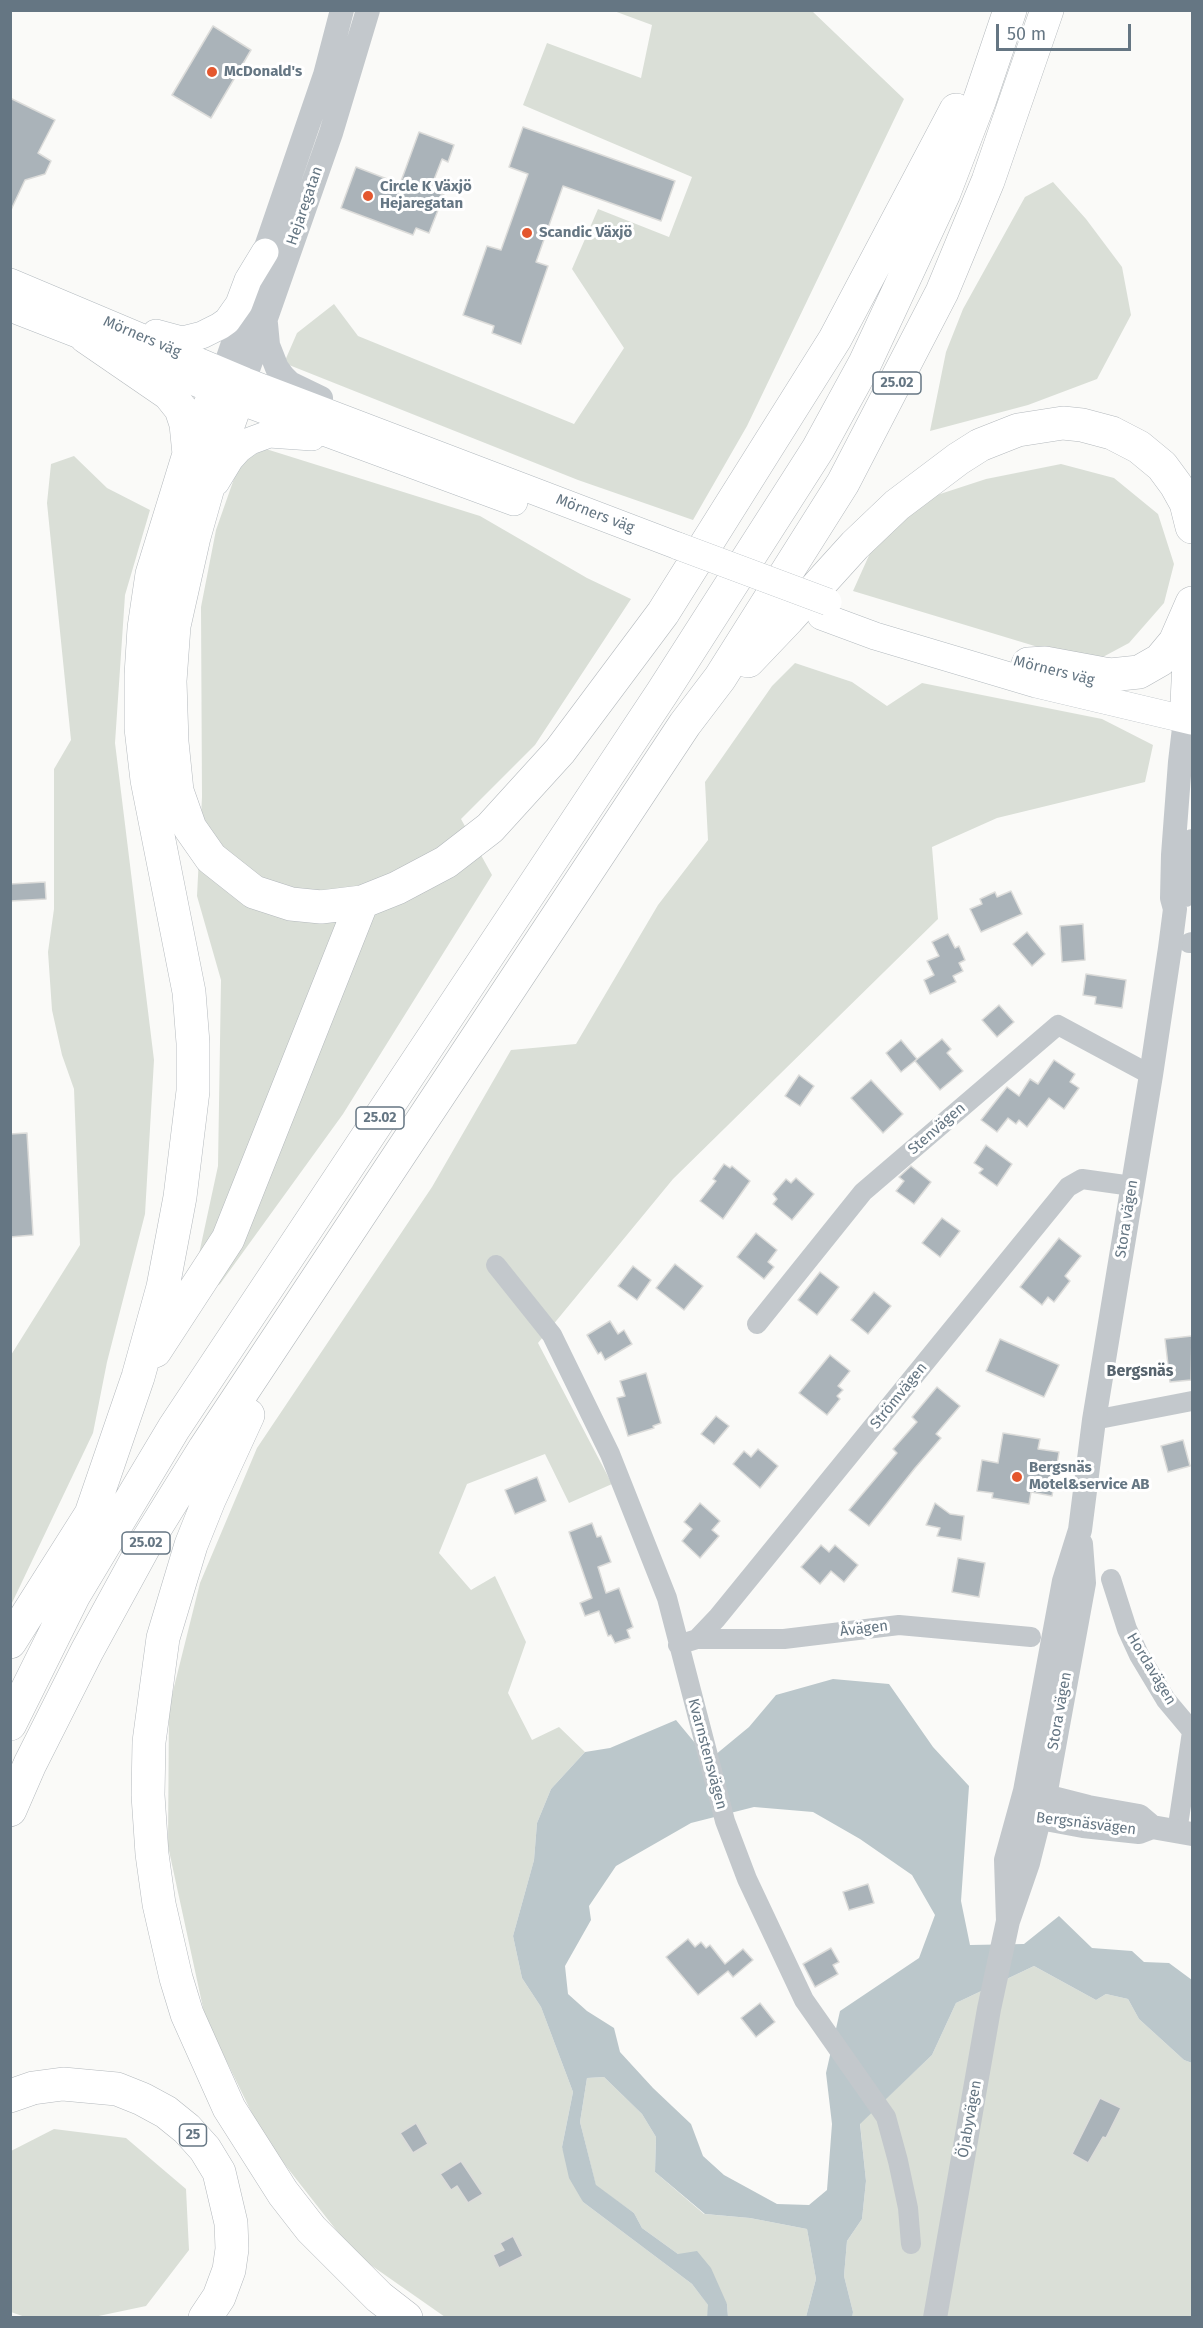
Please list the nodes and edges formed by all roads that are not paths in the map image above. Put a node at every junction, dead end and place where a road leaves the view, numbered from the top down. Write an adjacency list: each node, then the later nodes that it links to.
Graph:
1 (342, 10): 5 (street, Hejaregatan)
2 (368, 10): 8 (street, Hejaregatan)
3 (1009, 10): 21 (highway); 35 (highway, 25.02)
4 (1047, 10): 19 (highway, 25.02)
5 (265, 252): 9 (main road); 10 (street, Hejaregatan)
6 (10, 282): 9 (main road, Mörners väg)
7 (10, 308): 9 (main road, Mörners väg)
8 (266, 322): 10 (street, Hejaregatan); 11 (street)
9 (94, 329): 10 (main road, Mörners väg); 12 (highway)
10 (231, 386): 11 (main road, Mörners väg); 12 (highway); 13 (highway)
11 (353, 433): 13 (main road); 16 (main road, Mörners väg)
12 (189, 454): 28 (highway)
13 (205, 502): 21 (highway)
14 (1192, 527): 19 (highway)
15 (1192, 602): 17 (highway); 18 (highway)
16 (825, 609): 17 (main road, Mörners väg); 18 (main road, Mörners väg)
17 (1028, 664): 18 (main road, Mörners väg)
18 (1189, 712): 22 (street, Stora vägen)
19 (685, 724): 26 (highway, 25.02)
20 (1192, 841): 22 (street, Stora vägen)
21 (362, 902): 28 (highway)
22 (1175, 909): 23 (street, Stora vägen)
23 (1152, 1075): 24 (street, Stora vägen); 27 (street, Stenvägen)
24 (1132, 1186): 30 (street, Stora vägen); 34 (street, Strömvägen)
25 (496, 1265): 34 (street, Kvarnstensvägen)
26 (308, 1292): 38 (highway, 25.02); 43 (highway)
27 (757, 1324)
28 (138, 1377): 33 (highway)
29 (1192, 1401): 30 (street)
30 (1094, 1420): 37 (street, Stora vägen)
31 (1111, 1579): 36 (street, Hordavägen)
32 (1031, 1637): 34 (street, Åvägen)
33 (10, 1642)
34 (688, 1642): 41 (street, Kvarnstensvägen)
35 (10, 1724)
36 (1191, 1725): 39 (street, Hordavägen)
37 (1032, 1805): 39 (street, Bergsnäsvägen); 44 (street, Öjabyvägen)
38 (10, 1810)
39 (1185, 1833)
40 (10, 2096): 42 (highway, 25)
41 (910, 2244)
42 (206, 2318)
43 (406, 2318)
44 (935, 2318)

